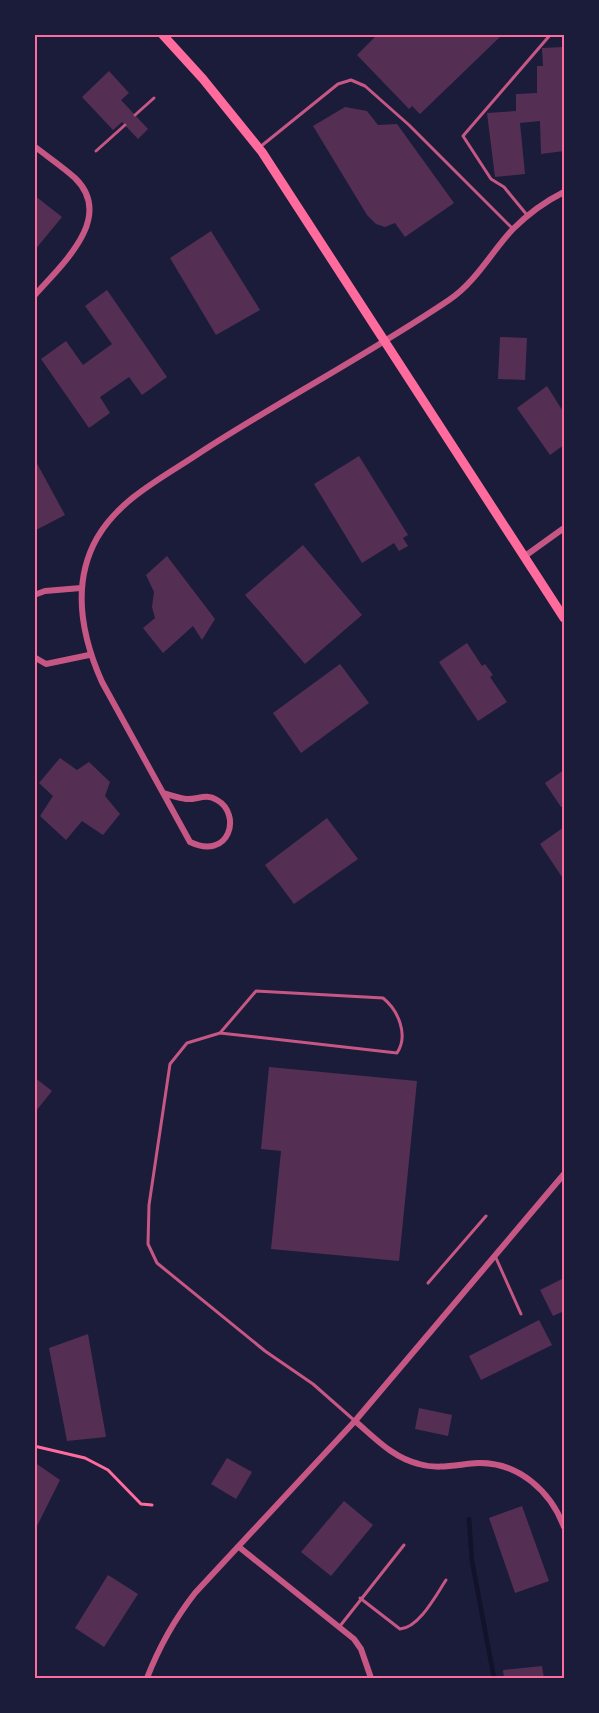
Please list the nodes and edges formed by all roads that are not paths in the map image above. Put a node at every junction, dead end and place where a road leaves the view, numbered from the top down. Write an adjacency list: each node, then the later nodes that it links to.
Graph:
1 (162, 34): 7 (main road)
2 (551, 34): 10 (lane)
3 (154, 98): 4 (lane)
4 (135, 115)
5 (125, 125): 8 (lane)
6 (34, 146): 12 (street)
7 (259, 148): 11 (lane); 13 (main road)
8 (96, 151)
9 (564, 192): 10 (street)
10 (528, 216): 11 (street)
11 (513, 229): 13 (street)
12 (34, 296)
13 (385, 343): 15 (main road); 16 (street)
14 (564, 528): 15 (street)
15 (525, 556): 18 (main road)
16 (81, 588): 17 (street); 19 (street)
17 (34, 596)
18 (564, 618)
19 (89, 655): 20 (street); 21 (street)
20 (34, 657)
21 (163, 793): 21 (street)
22 (220, 1033): 22 (lane); 28 (lane)
23 (564, 1174): 25 (street)
24 (486, 1216): 26 (lane)
25 (495, 1256): 27 (lane); 28 (street)
26 (428, 1283)
27 (521, 1314)
28 (355, 1421): 29 (street); 31 (street)
29 (564, 1527)
30 (404, 1545): 33 (lane)
31 (239, 1547): 34 (street); 35 (street)
32 (447, 1580): 33 (lane)
33 (360, 1598): 34 (lane)
34 (340, 1626): 36 (street)
35 (147, 1678)
36 (370, 1678)

